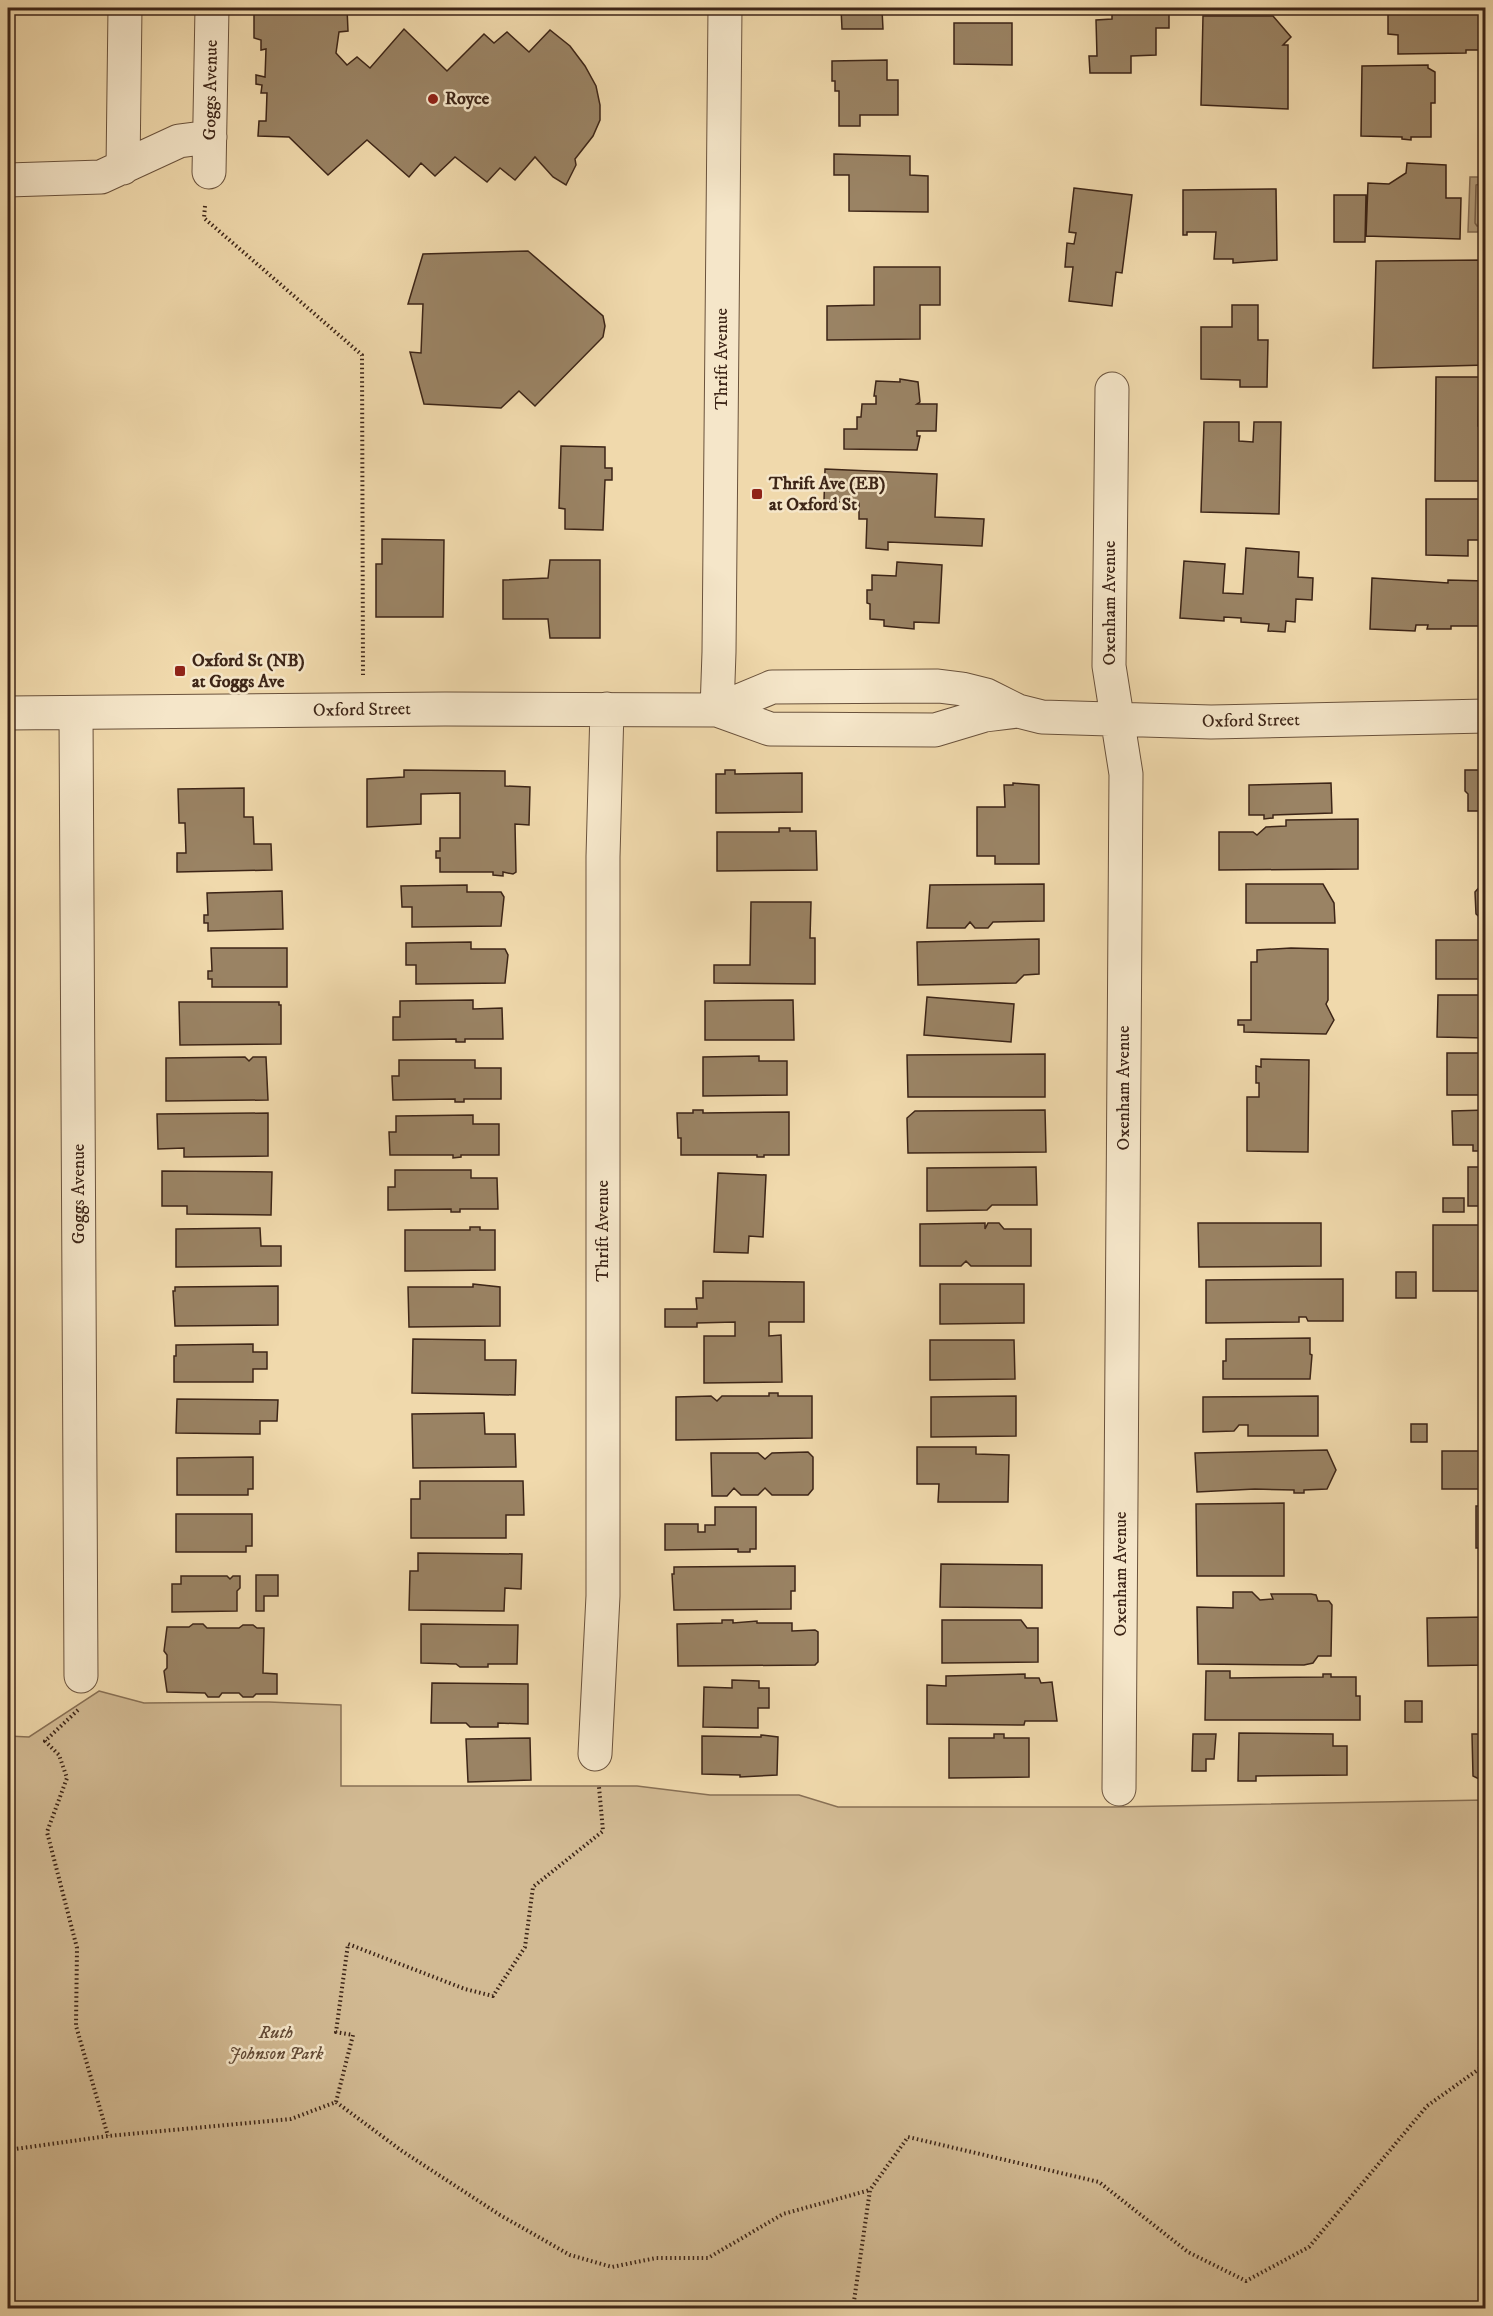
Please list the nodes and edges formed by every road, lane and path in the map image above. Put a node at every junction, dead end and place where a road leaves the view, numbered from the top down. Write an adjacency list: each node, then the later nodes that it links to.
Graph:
1 (125, 8): 5 (street)
2 (212, 8): 4 (street, Goggs Avenue)
3 (725, 8): 11 (street, Thrift Avenue)
4 (210, 138): 5 (street); 6 (street, Goggs Avenue)
5 (123, 168): 7 (street)
6 (209, 172): 9 (path)
7 (8, 180)
8 (1112, 389): 16 (street, Oxenham Avenue)
9 (363, 676)
10 (607, 709): 11 (street, Oxford Street); 13 (street, Oxford Street); 19 (street, Thrift Avenue)
11 (717, 710): 12 (street, Oxford Street); 12 (street, Oxford Street)
12 (1018, 711): 16 (street, Oxford Street)
13 (76, 713): 14 (street, Oxford Street); 17 (street, Goggs Avenue)
14 (8, 714)
15 (1485, 716): 16 (street, Oxford Street)
16 (1118, 720): 20 (street, Oxenham Avenue)
17 (81, 1676)
18 (68, 1720): 24 (path)
19 (595, 1754)
20 (1119, 1789)
21 (603, 1831): 23 (path)
22 (1485, 2064): 26 (path)
23 (336, 2102): 24 (path); 26 (path)
24 (108, 2136): 25 (path)
25 (8, 2150)
26 (870, 2190): 27 (path)
27 (853, 2308)

